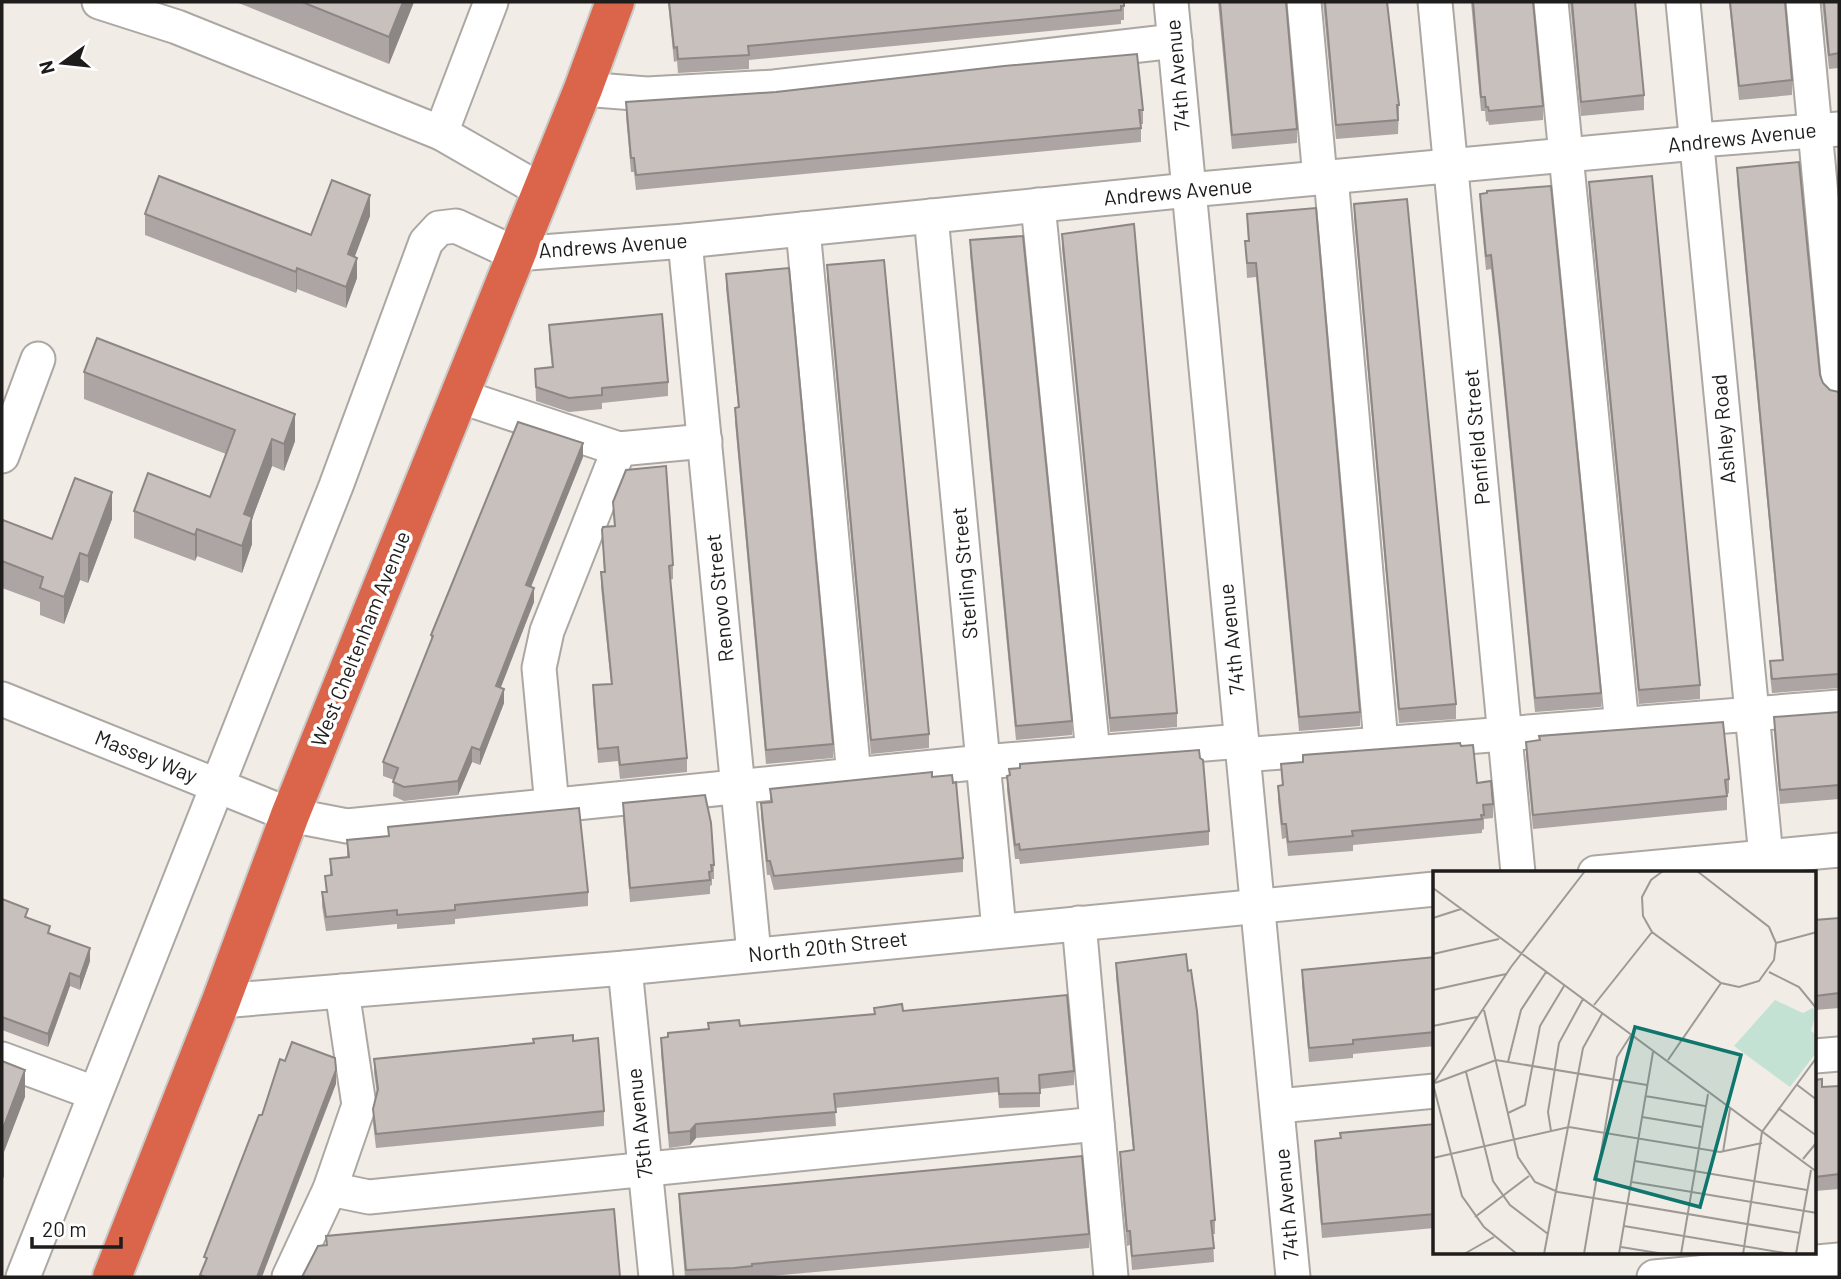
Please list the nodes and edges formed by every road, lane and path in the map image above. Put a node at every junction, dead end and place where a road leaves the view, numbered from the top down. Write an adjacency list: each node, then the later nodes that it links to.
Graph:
1 (99, 2): 10 (street)
2 (491, 2): 14 (street)
3 (615, 2): 12 (highway, West Cheltenham Avenue)
4 (1171, 2): 11 (street, 74th Avenue)
5 (1304, 2): 18 (street)
6 (1435, 2): 17 (street, Penfield Street)
7 (1551, 2): 16 (street)
8 (1683, 2): 15 (street, Ashley Road)
9 (1803, 2): 13 (street)
10 (181, 14): 14 (street)
11 (1175, 41): 12 (street); 19 (street, 74th Avenue)
12 (583, 89): 20 (highway, West Cheltenham Avenue)
13 (1827, 130): 15 (street, Andrews Avenue); 27 (street)
14 (441, 133): 20 (street)
15 (1696, 143): 16 (street, Andrews Avenue); 34 (street, Ashley Road)
16 (1567, 155): 17 (street, Andrews Avenue); 35 (street)
17 (1451, 167): 18 (street, Andrews Avenue); 36 (street, Penfield Street)
18 (1326, 178): 19 (street, Andrews Avenue); 37 (street)
19 (1189, 190): 21 (street, Andrews Avenue); 38 (street, 74th Avenue)
20 (541, 191): 25 (highway, West Cheltenham Avenue)
21 (1038, 205): 22 (street, Andrews Avenue); 39 (street)
22 (931, 216): 23 (street, Andrews Avenue); 40 (street, Sterling Street)
23 (803, 229): 24 (street, Andrews Avenue); 41 (street)
24 (685, 241): 25 (street, Andrews Avenue); 29 (street, Renovo Street)
25 (516, 254): 28 (highway, West Cheltenham Avenue); 42 (street)
26 (38, 359): 31 (street)
27 (1839, 387)
28 (459, 396): 30 (street); 45 (highway, West Cheltenham Avenue)
29 (705, 441): 30 (street); 43 (street, Renovo Street)
30 (619, 449): 44 (street)
31 (2, 456)
32 (2, 699): 42 (street, Massey Way)
33 (1839, 707): 34 (street, Massey Way)
34 (1751, 714): 35 (street, Massey Way); 47 (street, Ashley Road)
35 (1622, 726): 36 (street, Massey Way)
36 (1505, 732): 37 (street, Massey Way); 48 (street, Penfield Street)
37 (1381, 743): 38 (street, Massey Way)
38 (1243, 748): 39 (street, Massey Way); 51 (street, 74th Avenue)
39 (1093, 753): 40 (street, Massey Way)
40 (983, 762): 41 (street, Massey Way); 53 (street, Sterling Street)
41 (854, 776): 43 (street, Massey Way)
42 (216, 785): 45 (street, Massey Way); 62 (street)
43 (738, 788): 44 (street, Massey Way); 54 (street, Renovo Street)
44 (552, 806): 45 (street, Massey Way)
45 (290, 815): 57 (highway, West Cheltenham Avenue)
46 (1839, 850): 47 (street)
47 (1766, 857): 49 (street)
48 (1518, 871)
49 (1616, 871)
50 (1433, 889): 51 (street, North 20th Street)
51 (1258, 908): 52 (street, North 20th Street); 63 (street, 74th Avenue)
52 (1079, 923): 53 (street, North 20th Street); 64 (street)
53 (999, 930): 54 (street, North 20th Street)
54 (754, 954): 55 (street, North 20th Street)
55 (625, 968): 56 (street, North 20th Street); 65 (street, 75th Avenue)
56 (342, 991): 57 (street, North 20th Street); 66 (street)
57 (221, 1001): 69 (highway, West Cheltenham Avenue)
58 (1839, 1054): 59 (street)
59 (1816, 1056)
60 (2, 1059): 62 (street)
61 (1433, 1091): 63 (street)
62 (94, 1093): 68 (street)
63 (1278, 1106): 73 (street, 74th Avenue)
64 (1097, 1125): 65 (street); 72 (street)
65 (645, 1169): 66 (street); 71 (street, 75th Avenue)
66 (330, 1189): 70 (street)
67 (1839, 1260): 74 (street)
68 (23, 1277)
69 (112, 1277)
70 (289, 1277)
71 (656, 1277)
72 (1111, 1277)
73 (1293, 1277)
74 (1654, 1277)

